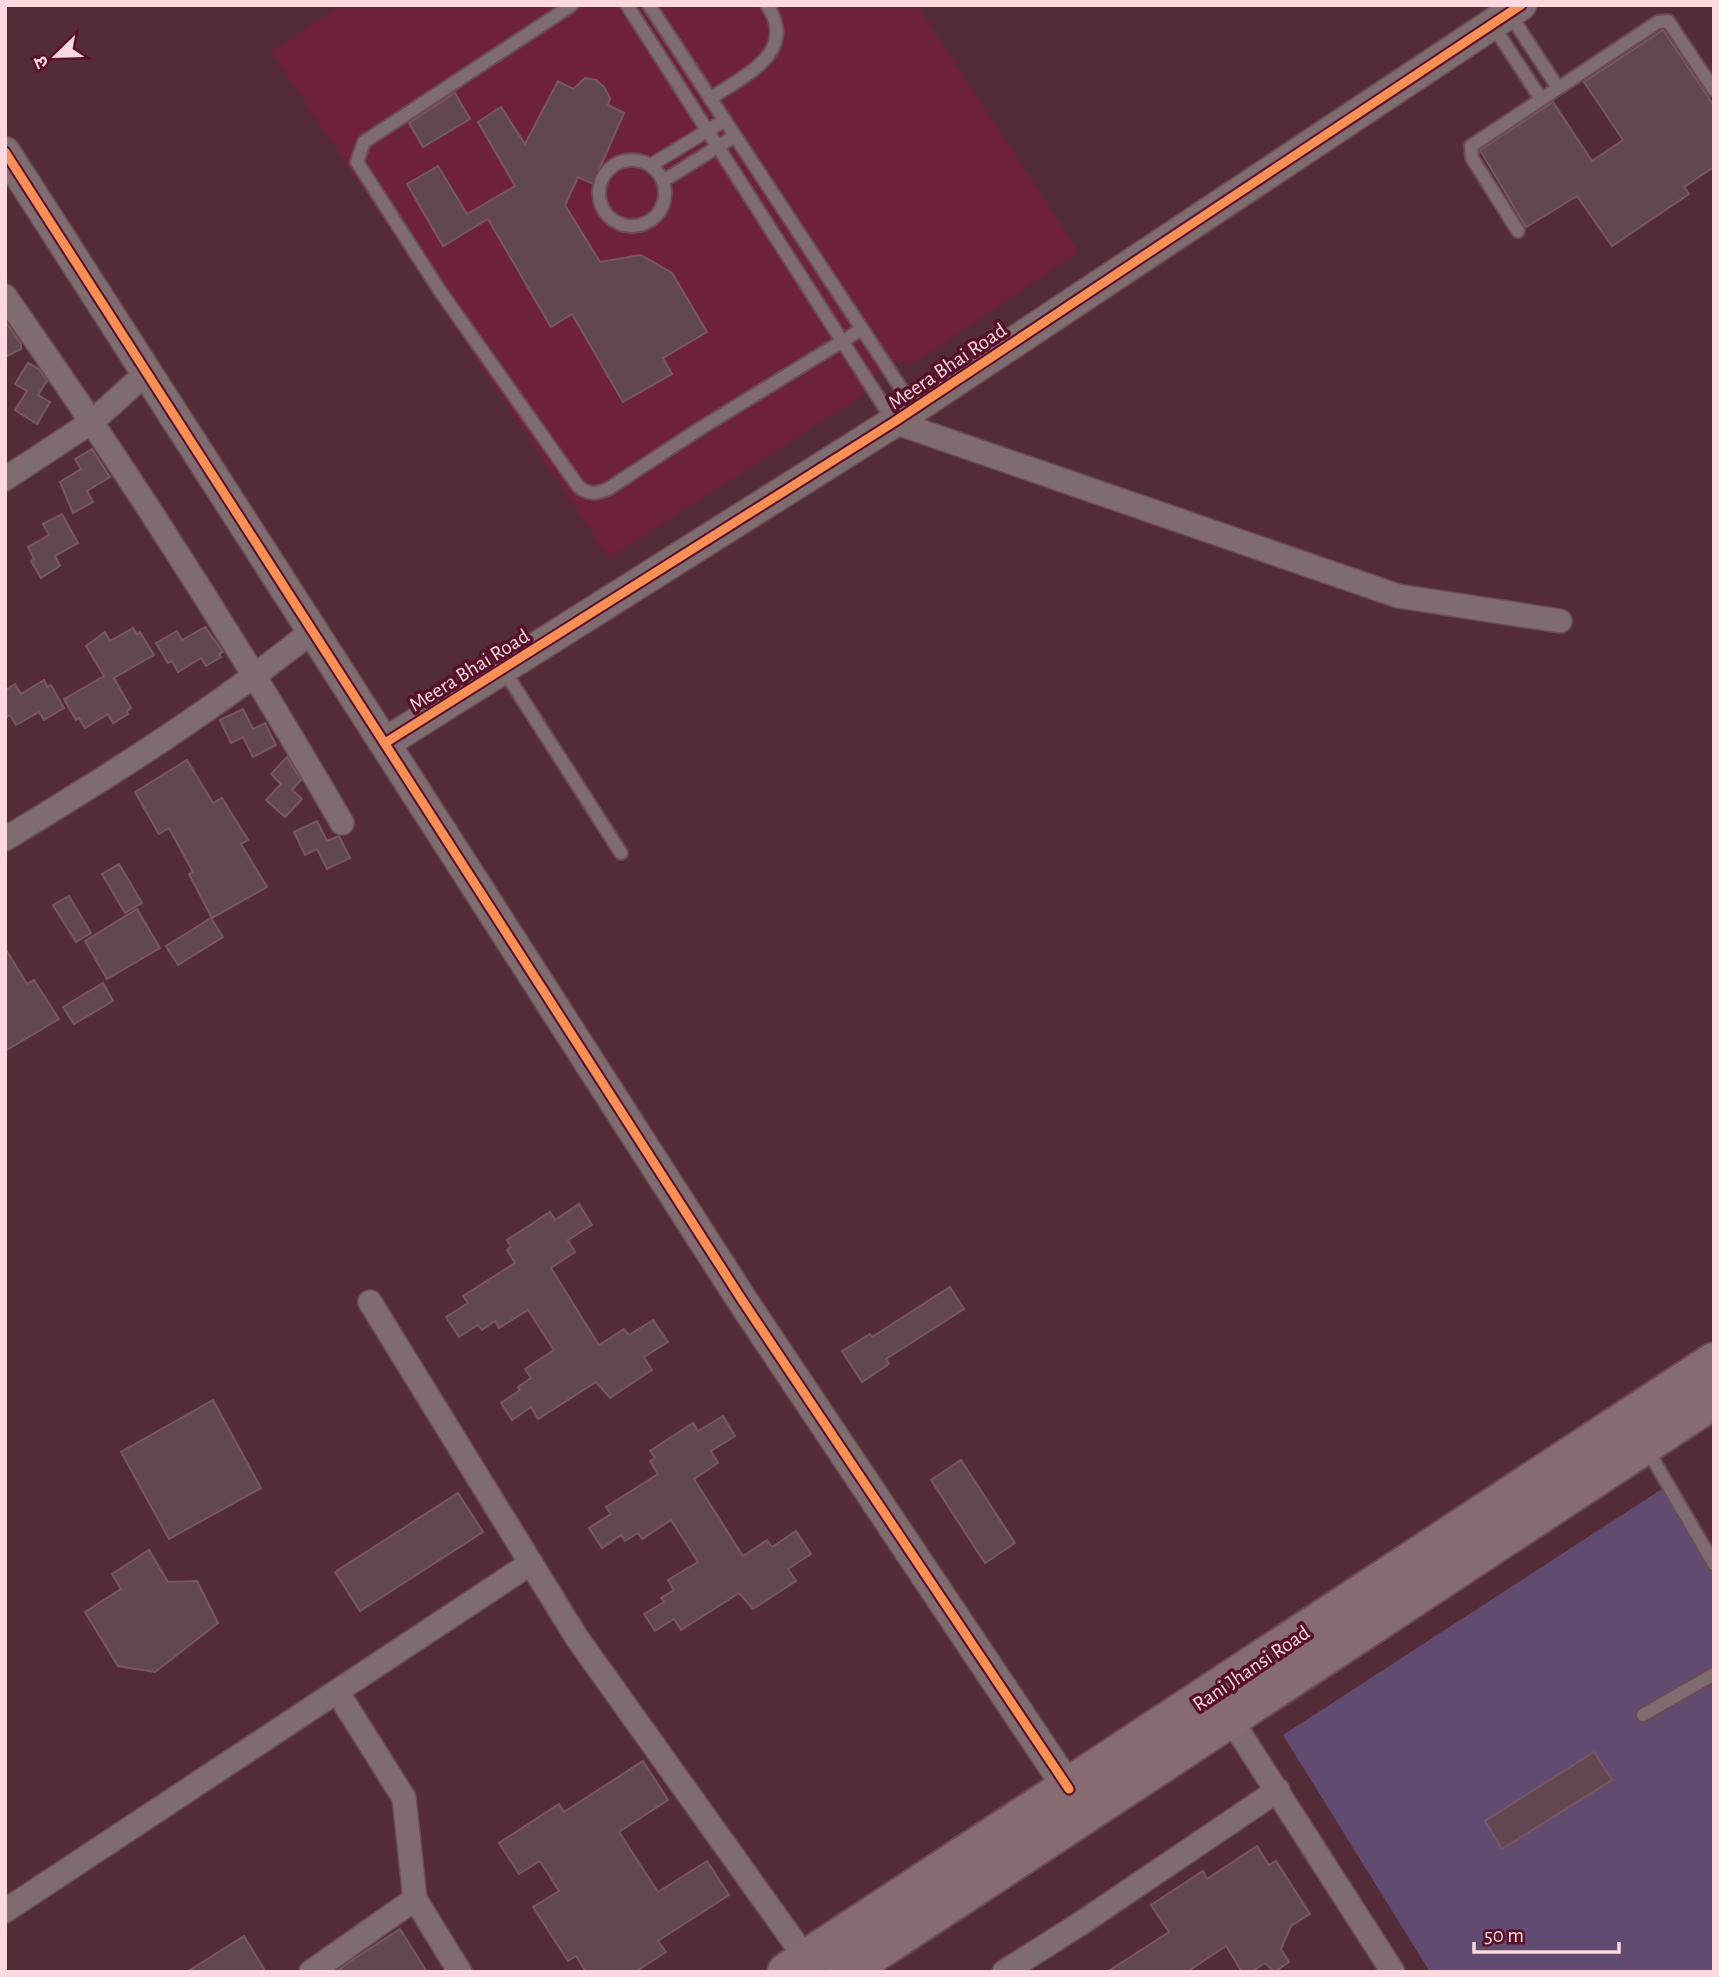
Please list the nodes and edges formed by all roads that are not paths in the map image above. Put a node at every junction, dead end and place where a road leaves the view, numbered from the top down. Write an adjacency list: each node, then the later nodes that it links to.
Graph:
1 (572, 5): 21 (lane)
2 (627, 5): 10 (lane)
3 (649, 5): 8 (lane)
4 (767, 5): 8 (lane)
5 (1508, 14): 6 (lane); 9 (lane); 23 (street, Meera Bhai Road)
6 (1558, 88): 7 (lane); 9 (lane)
7 (1714, 90)
8 (709, 96): 10 (lane); 11 (lane)
9 (1541, 99): 18 (lane)
10 (689, 103): 12 (lane)
11 (725, 120): 12 (lane); 13 (lane)
12 (707, 132): 14 (lane); 16 (lane)
13 (736, 136): 14 (lane); 20 (lane)
14 (717, 147): 17 (lane); 21 (lane)
15 (5, 152): 22 (street)
16 (651, 165): 17 (lane); 17 (lane)
17 (663, 181)
18 (1518, 231)
19 (5, 296): 24 (street)
20 (862, 329): 21 (lane); 23 (lane)
21 (841, 342): 23 (lane)
22 (145, 374): 24 (street); 27 (street)
23 (904, 415): 26 (street); 28 (street, Meera Bhai Road)
24 (93, 421): 25 (street); 29 (street)
25 (5, 479)
26 (1560, 621)
27 (311, 632): 29 (street); 30 (street)
28 (503, 669): 30 (street, Meera Bhai Road); 33 (lane)
29 (256, 676): 31 (street); 32 (street)
30 (385, 743): 44 (street)
31 (342, 823)
32 (5, 839)
33 (621, 853)
34 (370, 1302): 38 (street)
35 (1714, 1362): 44 (highway, Rani Jhansi Road)
36 (1714, 1399): 37 (highway, Rani Jhansi Road)
37 (1645, 1444): 39 (lane); 43 (highway, Rani Jhansi Road)
38 (531, 1563): 41 (street); 48 (street)
39 (1714, 1564)
40 (1714, 1674): 42 (lane)
41 (338, 1693): 46 (street); 47 (street)
42 (1643, 1715)
43 (1230, 1718): 45 (street); 51 (highway, Rani Jhansi Road)
44 (1069, 1789): 48 (highway, Rani Jhansi Road)
45 (1278, 1790): 52 (street); 53 (street)
46 (415, 1899): 49 (street); 50 (street)
47 (5, 1911)
48 (803, 1968)
49 (311, 1972)
50 (460, 1972)
51 (845, 1972)
52 (1004, 1972)
53 (1393, 1972)

